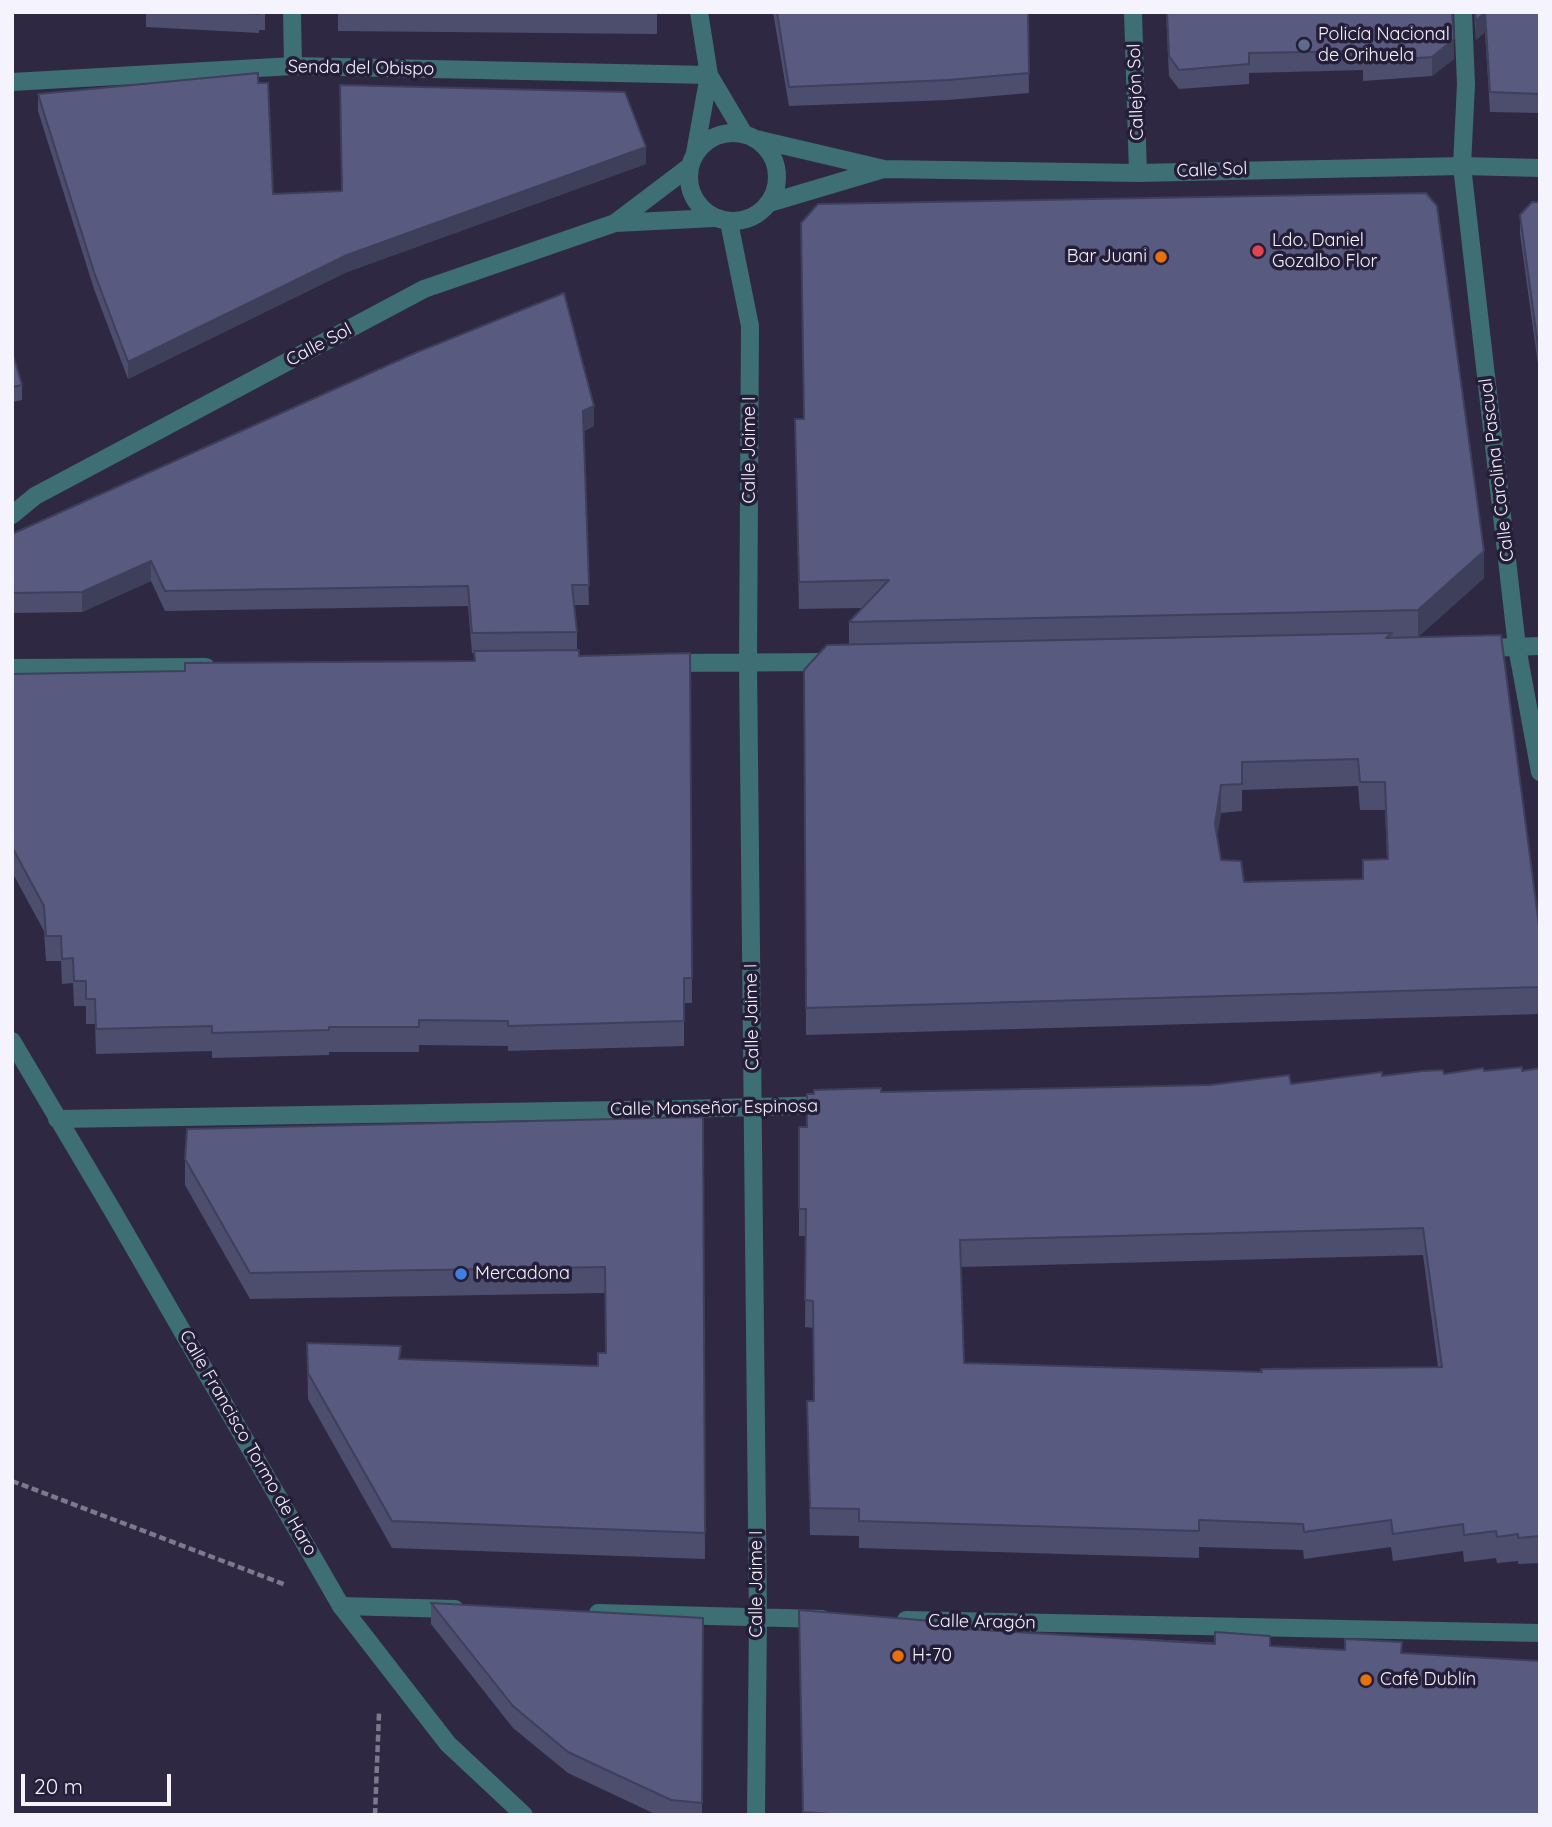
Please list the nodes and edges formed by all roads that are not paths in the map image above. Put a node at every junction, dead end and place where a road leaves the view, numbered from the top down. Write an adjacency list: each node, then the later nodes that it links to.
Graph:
1 (292, 12): 5 (street)
2 (699, 12): 6 (street)
3 (1133, 12): 13 (street, Callejón Sol)
4 (1463, 12): 10 (street, Calle Carolina Pascual)
5 (293, 66): 6 (street, Senda del Obispo); 7 (street, Senda del Obispo)
6 (709, 75): 8 (street); 9 (street)
7 (12, 82)
8 (750, 136): 9 (street); 12 (street, Calle Sol); 14 (street)
9 (692, 160): 15 (street); 16 (street, Calle Sol)
10 (1462, 166): 11 (street, Calle Sol); 13 (street, Calle Sol); 21 (street, Calle Carolina Pascual)
11 (1540, 168)
12 (884, 169): 13 (street, Calle Sol); 14 (street, Calle Sol)
13 (1138, 173)
14 (769, 203): 15 (street)
15 (721, 220): 16 (street, Calle Sol); 25 (street, Calle Jaime I)
16 (615, 223): 17 (street, Calle Sol)
17 (35, 496): 18 (street); 19 (street)
18 (12, 502)
19 (12, 515)
20 (1540, 646): 21 (street)
21 (1517, 647): 22 (street); 28 (street, Calle Carolina Pascual)
22 (1457, 648)
23 (848, 661): 25 (street)
24 (652, 663): 25 (street)
25 (748, 663): 31 (street, Calle Jaime I)
26 (221, 667): 27 (street)
27 (12, 668)
28 (1540, 772)
29 (12, 1041): 32 (street, Calle Francisco Tormo de Haro)
30 (852, 1104): 31 (street, Calle Monseñor Espinosa)
31 (753, 1108): 32 (street, Calle Monseñor Espinosa); 36 (street, Calle Jaime I)
32 (57, 1119): 33 (street, Calle Francisco Tormo de Haro)
33 (341, 1606): 34 (street); 40 (street, Calle Francisco Tormo de Haro)
34 (470, 1609)
35 (580, 1612): 36 (street)
36 (758, 1617): 37 (street); 41 (street, Calle Jaime I)
37 (835, 1619)
38 (890, 1620): 39 (street, Calle Aragón)
39 (1540, 1633)
40 (524, 1815)
41 (756, 1815)

